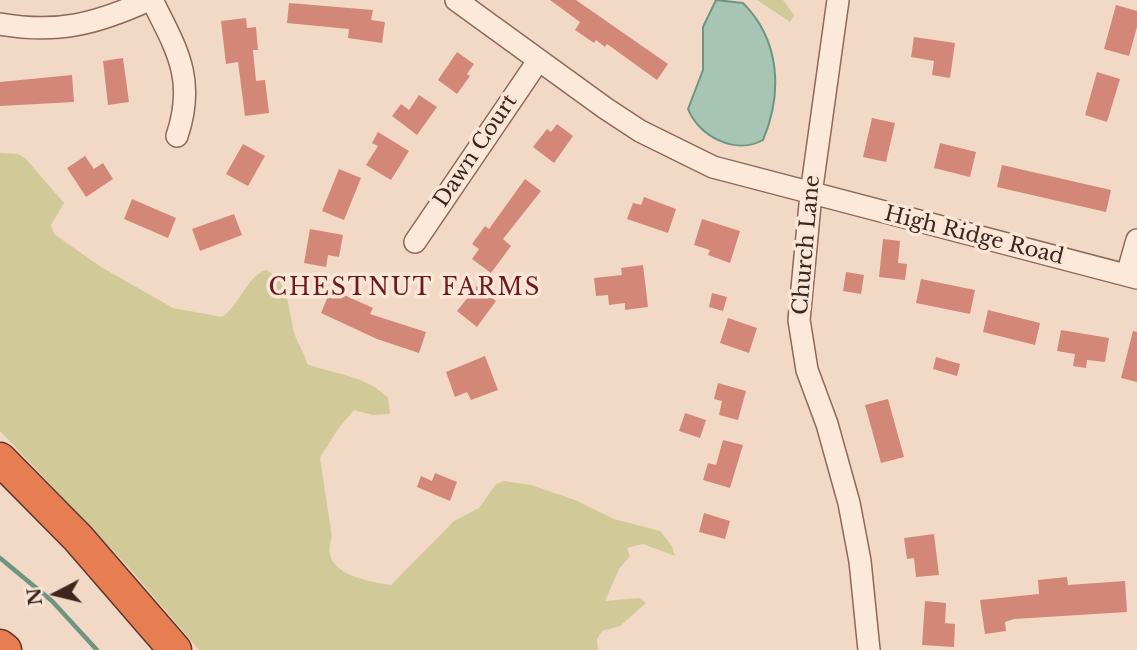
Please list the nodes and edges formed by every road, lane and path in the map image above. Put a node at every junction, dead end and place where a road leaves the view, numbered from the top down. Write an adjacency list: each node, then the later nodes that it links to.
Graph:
1 (150, 0): 4 (street); 6 (street)
2 (456, 0): 5 (street, High Ridge Road)
3 (838, 0): 7 (street, Church Lane)
4 (0, 24)
5 (538, 61): 7 (street, High Ridge Road); 9 (street, Dawn Court)
6 (177, 136)
7 (811, 194): 10 (street, High Ridge Road); 15 (street, Church Lane)
8 (1137, 240): 10 (street)
9 (415, 242)
10 (1132, 276)
11 (0, 459): 14 (highway)
12 (0, 646): 13 (highway)
13 (5, 650)
14 (175, 650)
15 (869, 650)

